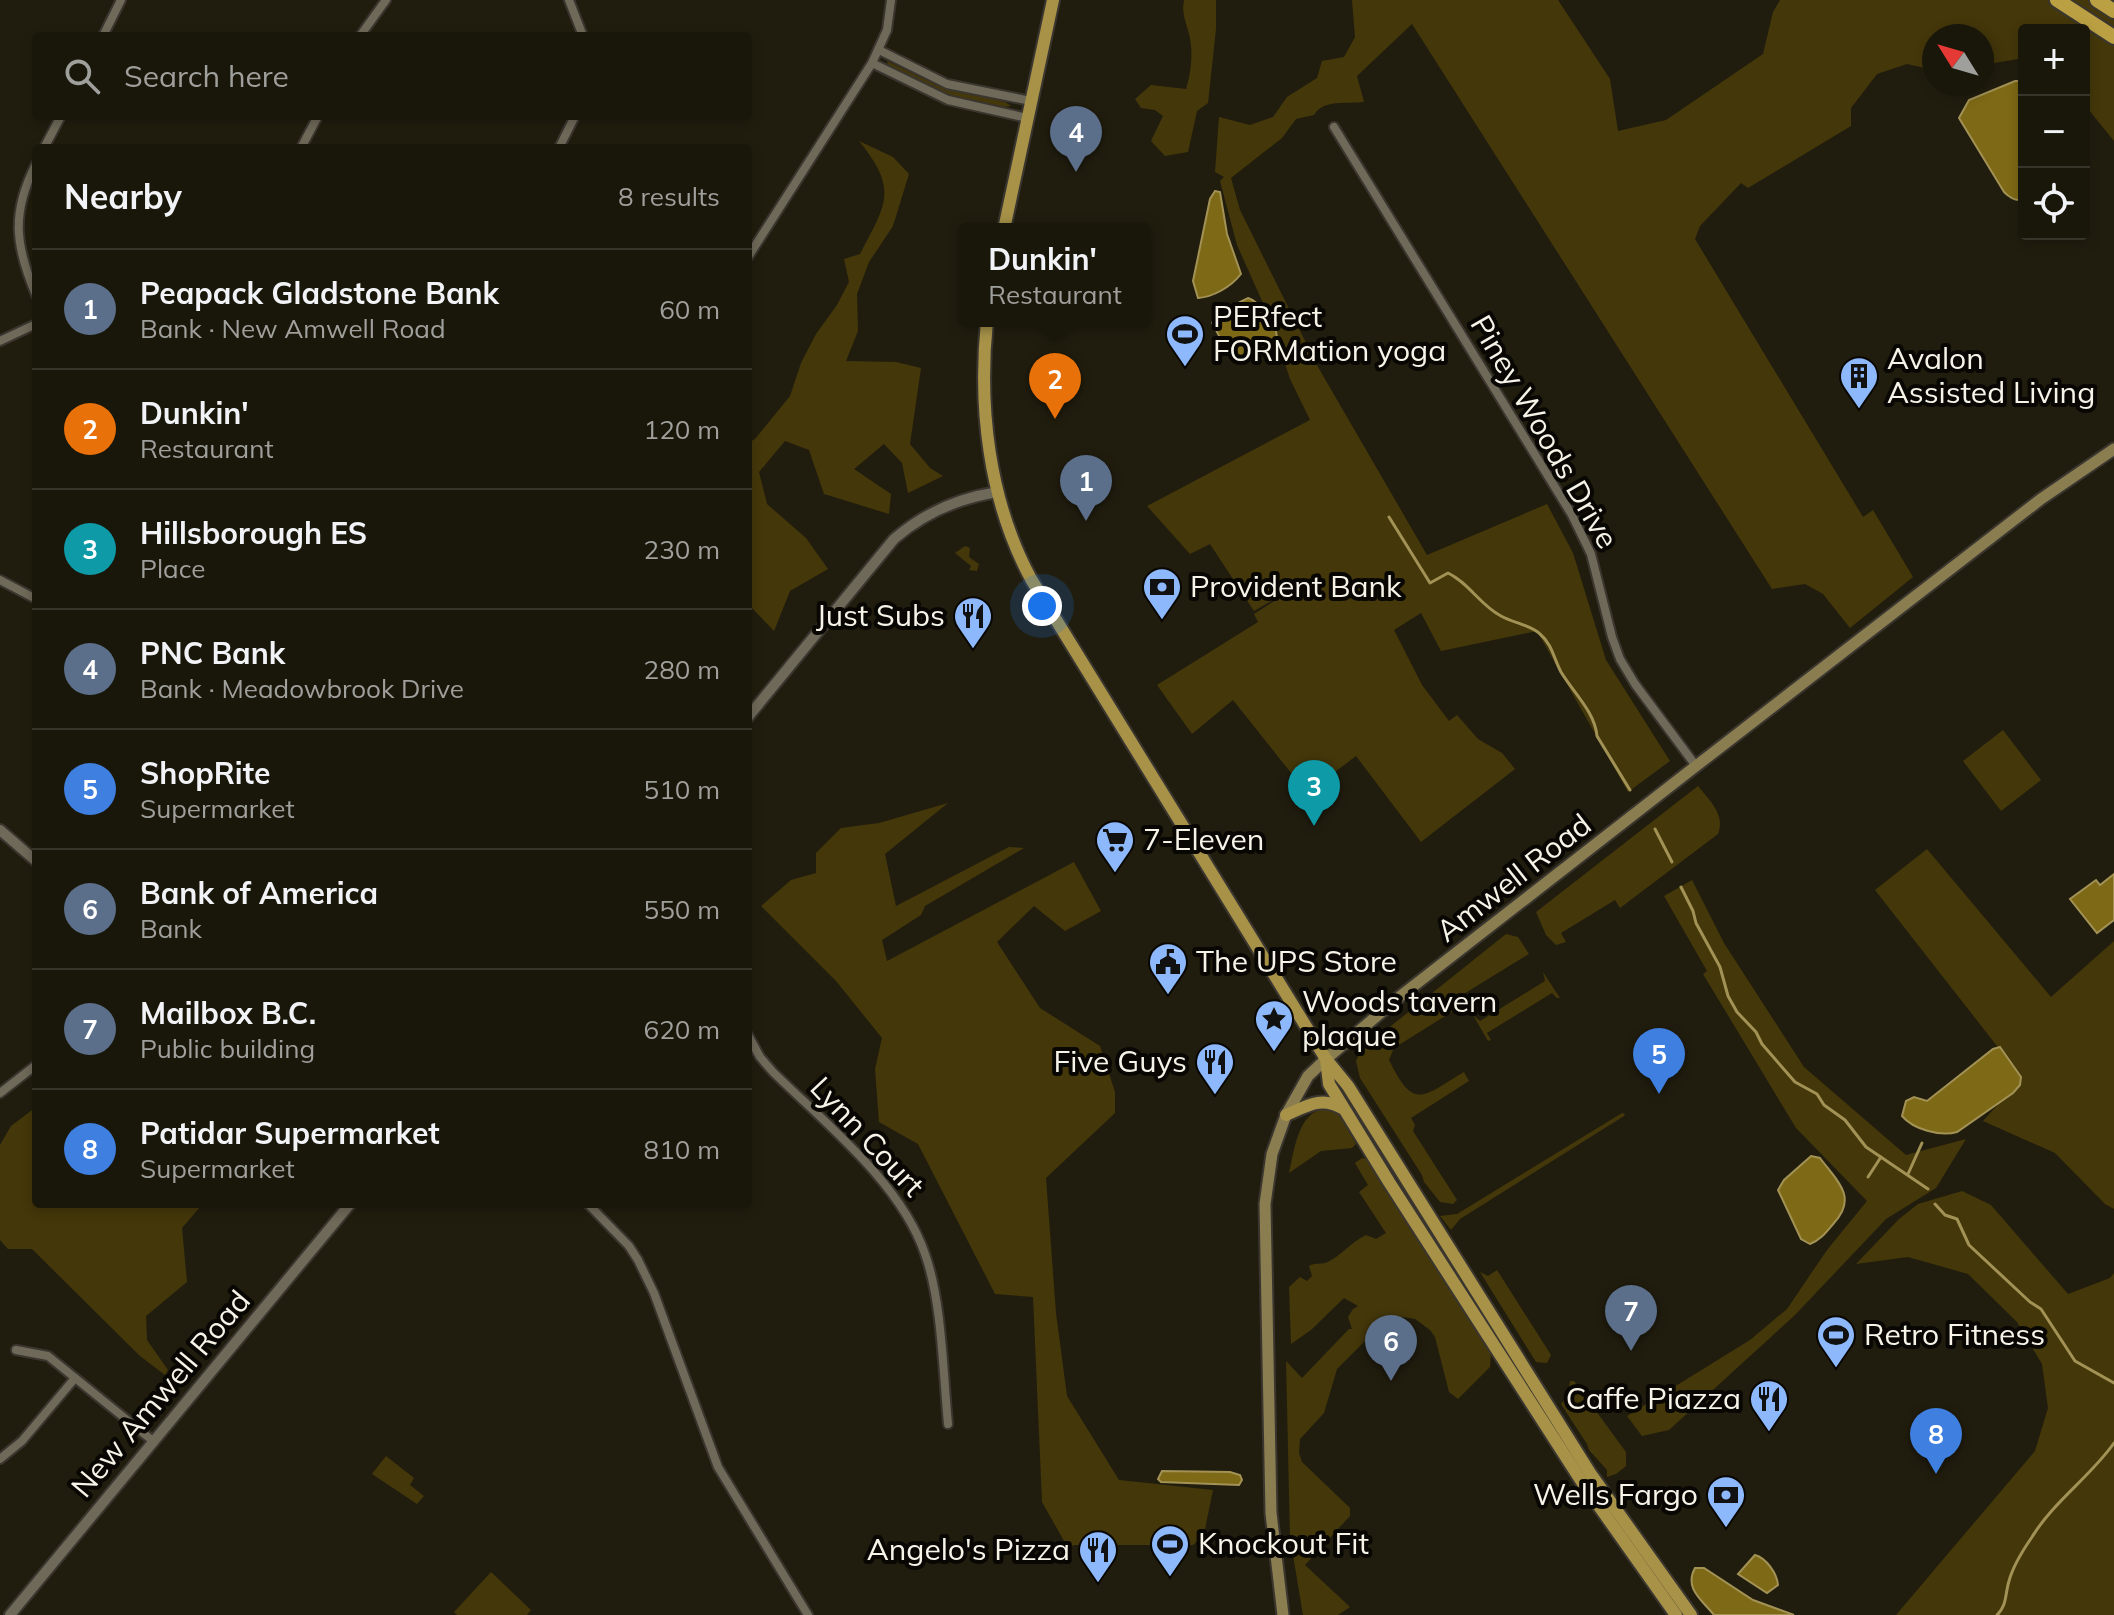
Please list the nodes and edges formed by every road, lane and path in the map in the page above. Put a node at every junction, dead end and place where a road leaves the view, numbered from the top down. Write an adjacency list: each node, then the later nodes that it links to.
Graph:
1 (121, 0): 9 (street)
2 (386, 0): 10 (street)
3 (569, 0): 11 (street)
4 (891, 0): 13 (street)
5 (2057, 0): 12 (highway)
6 (2097, 0): 8 (highway)
7 (1053, 2): 15 (main road)
8 (2114, 11)
9 (105, 32)
10 (363, 32)
11 (581, 32)
12 (2114, 37)
13 (879, 50): 14 (street); 15 (street)
14 (872, 63): 16 (street); 26 (street)
15 (1031, 101): 16 (main road)
16 (1027, 118): 25 (main road)
17 (59, 120): 21 (street)
18 (316, 120): 22 (street)
19 (573, 120): 23 (street)
20 (1334, 127): 36 (street, Piney Woods Drive)
21 (46, 144)
22 (303, 144)
23 (561, 144)
24 (32, 172): 27 (street)
25 (1005, 223)
26 (752, 251)
27 (32, 284)
28 (32, 326): 30 (street)
29 (987, 327): 32 (main road)
30 (0, 341)
31 (2114, 449): 36 (main road, Amwell Road)
32 (998, 492): 35 (street); 40 (main road)
33 (0, 580): 34 (street)
34 (32, 597)
35 (752, 712)
36 (1696, 766): 40 (main road, Amwell Road)
37 (0, 830): 38 (street)
38 (32, 858)
39 (752, 1042): 49 (street, Lynn Court)
40 (1326, 1059): 43 (main road); 44 (main road, Amwell Road); 56 (main road)
41 (32, 1068): 42 (street)
42 (0, 1093)
43 (1343, 1109): 44 (main road); 55 (main road)
44 (1286, 1115): 54 (main road, Amwell Road)
45 (347, 1208): 50 (street, New Amwell Road)
46 (592, 1208): 53 (street)
47 (16, 1350): 48 (street)
48 (75, 1378): 50 (street); 51 (street)
49 (948, 1424)
50 (153, 1441): 52 (street, New Amwell Road)
51 (0, 1459)
52 (10, 1615)
53 (808, 1615)
54 (1283, 1615)
55 (1676, 1615)
56 (1691, 1615)

